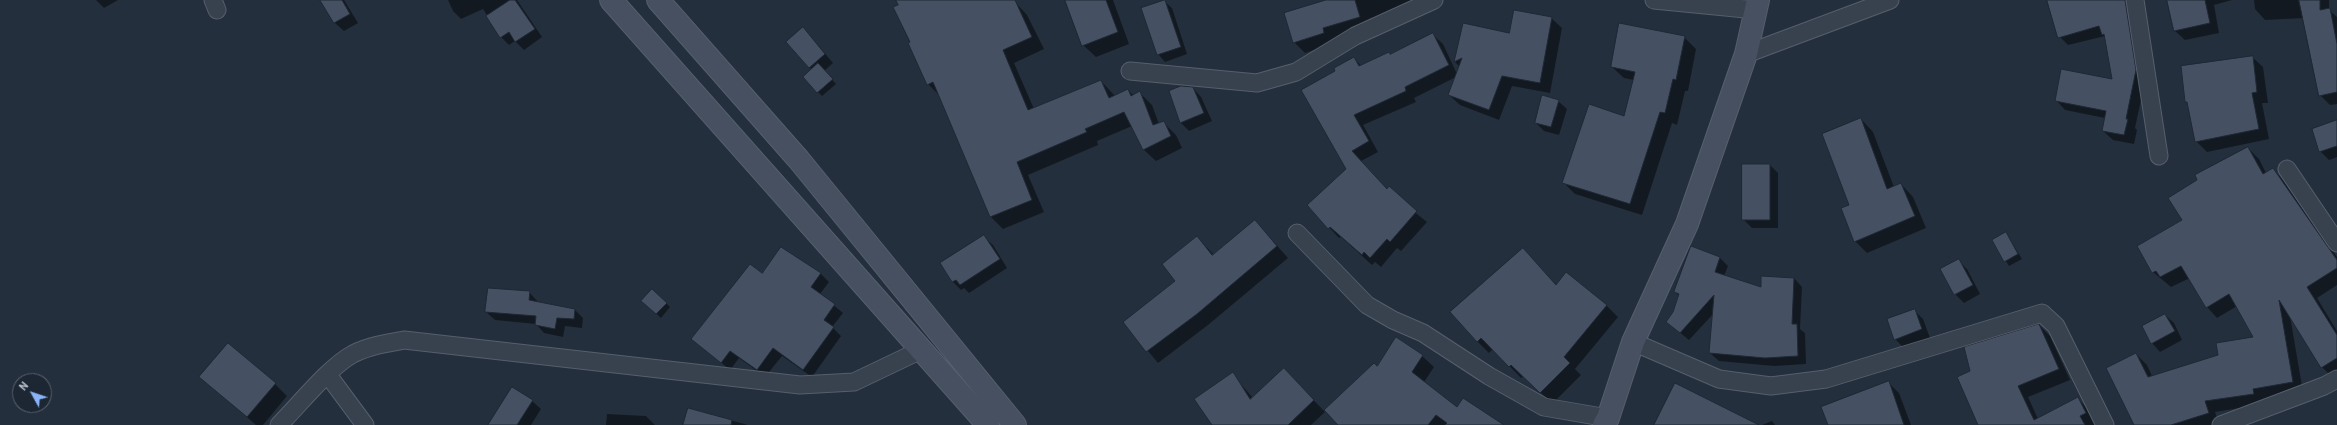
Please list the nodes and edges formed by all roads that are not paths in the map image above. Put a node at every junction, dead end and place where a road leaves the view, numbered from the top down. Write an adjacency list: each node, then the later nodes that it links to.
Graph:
1 (611, 0): 15 (main road)
2 (658, 0): 22 (main road)
3 (1434, 0): 9 (street)
4 (1654, 0): 7 (street)
5 (1890, 0): 8 (street)
6 (2135, 0): 10 (street)
7 (1757, 5): 8 (main road)
8 (1746, 54): 14 (main road)
9 (1130, 71)
10 (2159, 156)
11 (2287, 169): 13 (street)
12 (1297, 233): 18 (street)
13 (2337, 243)
14 (1633, 342): 18 (main road); 23 (street)
15 (921, 350): 16 (street); 21 (main road)
16 (328, 375): 19 (street); 20 (street)
17 (2337, 379): 24 (street)
18 (1606, 421)
19 (279, 425)
20 (365, 425)
21 (988, 425)
22 (1015, 425)
23 (2105, 425)
24 (2221, 425)

